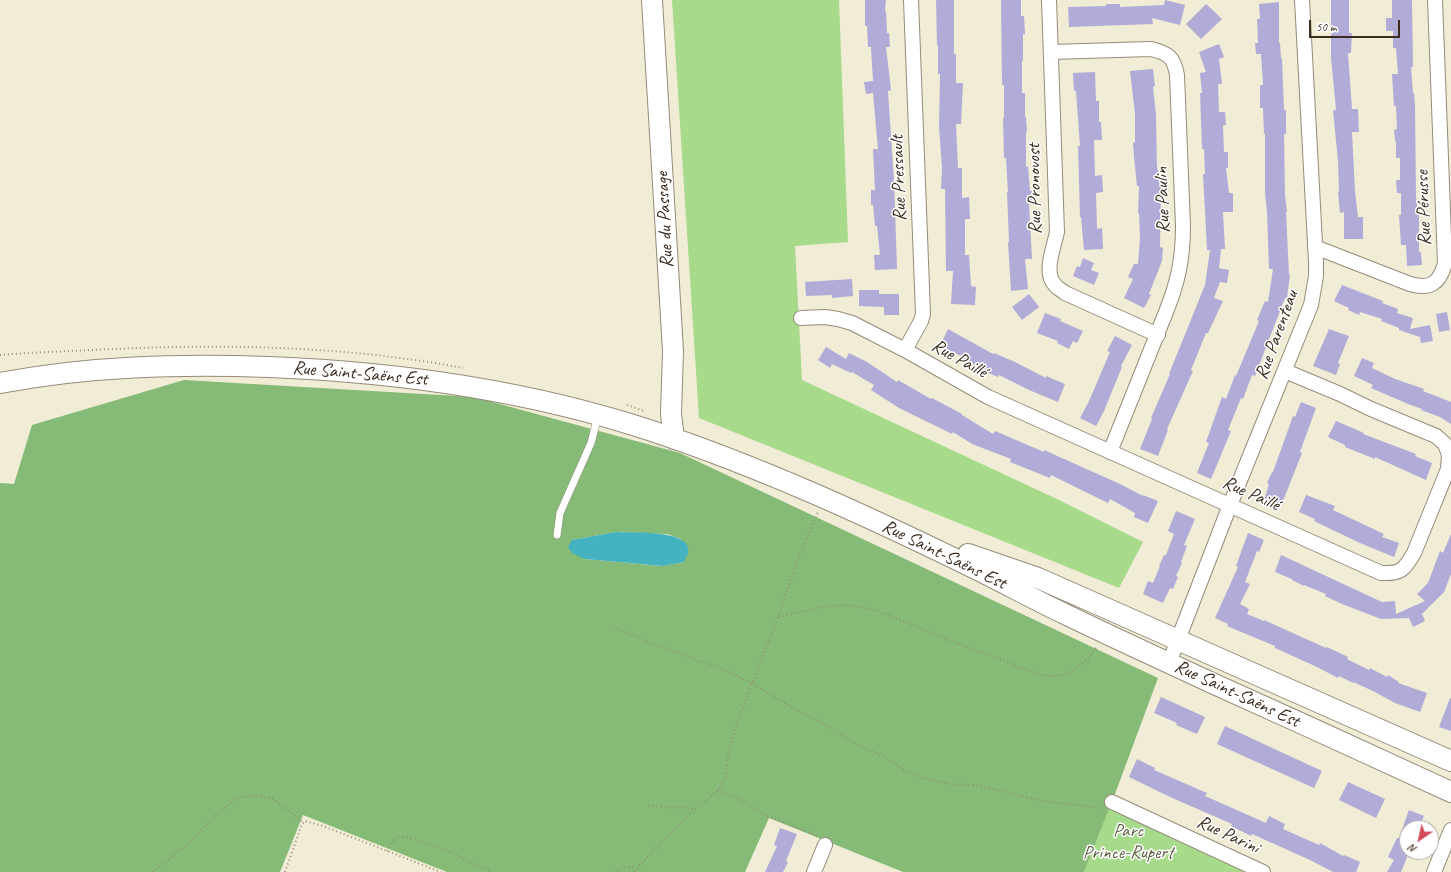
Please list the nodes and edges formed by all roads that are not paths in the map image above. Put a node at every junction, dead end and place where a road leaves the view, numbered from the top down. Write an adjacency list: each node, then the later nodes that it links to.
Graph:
1 (652, 0): 16 (main road, Rue du Passage)
2 (911, 0): 10 (street, Rue Pressault)
3 (1049, 0): 6 (street, Rue Pronovost)
4 (1302, 0): 7 (street, Rue Parenteau)
5 (1435, 0): 7 (street, Rue Pérusse)
6 (1051, 52): 9 (street, Rue Pronovost); 9 (street, Rue Paulin)
7 (1315, 247): 11 (street, Rue Parenteau)
8 (801, 318): 10 (street, Rue Paillé)
9 (1158, 335): 17 (street, Rue Paulin)
10 (905, 350): 17 (street, Rue Paillé)
11 (1285, 371): 18 (street, Rue Parenteau); 18 (street, Rue Paillé)
12 (0, 375): 13 (main road, Rue Saint-Saëns Est)
13 (40, 376): 14 (main road, Rue Saint-Saëns Est); 15 (main road, Rue Saint-Saëns Est)
14 (0, 383)
15 (598, 416): 16 (main road, Rue Saint-Saëns Est); 20 (lane)
16 (674, 439): 19 (main road, Rue Saint-Saëns Est)
17 (1110, 452): 18 (street, Rue Paillé)
18 (1230, 506): 21 (street, Rue Parenteau)
19 (874, 521): 21 (main road, Rue Saint-Saëns Est); 22 (main road, Rue Saint-Saëns Est)
20 (557, 535)
21 (1178, 640): 22 (street, Rue Parenteau); 23 (main road, Rue Saint-Saëns Est)
22 (1168, 663): 24 (main road, Rue Saint-Saëns Est)
23 (1451, 761)
24 (1451, 792)
25 (1112, 802): 29 (street, Rue Parini)
26 (1451, 830): 30 (street)
27 (825, 845): 28 (street)
28 (814, 872)
29 (1263, 872)
30 (1434, 872)

